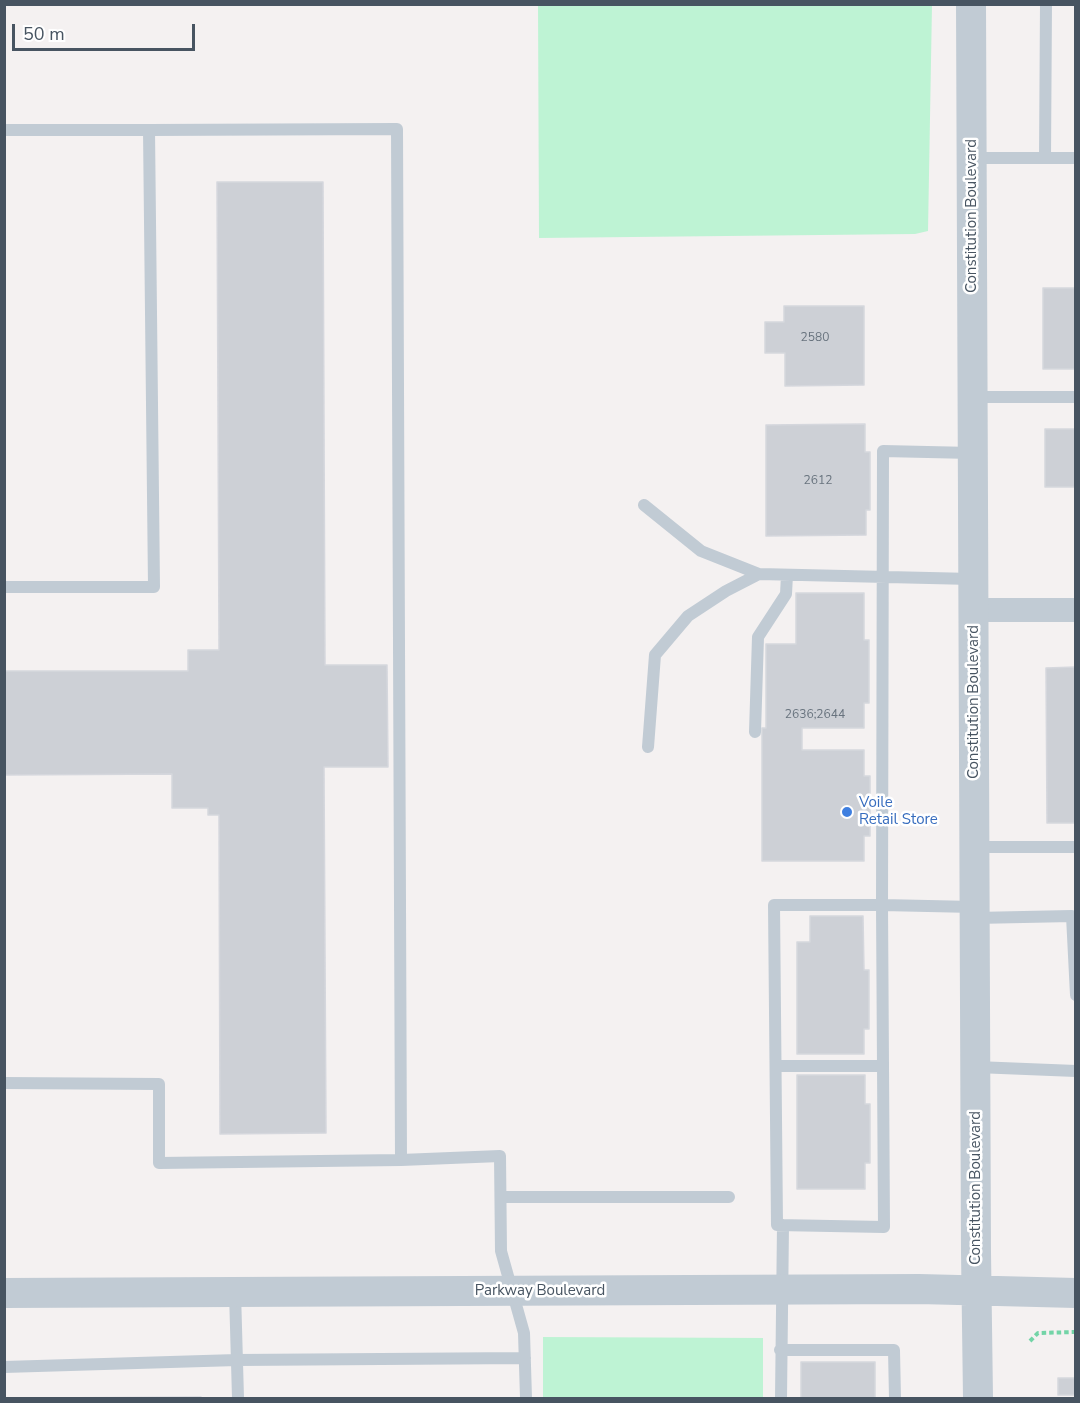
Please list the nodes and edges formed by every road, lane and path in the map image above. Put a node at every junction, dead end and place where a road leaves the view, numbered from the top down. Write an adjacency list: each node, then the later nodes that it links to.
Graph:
1 (971, 4): 5 (street, Constitution Boulevard)
2 (1046, 4): 6 (lane)
3 (4, 130): 4 (lane)
4 (149, 130): 16 (lane); 31 (lane)
5 (972, 158): 6 (lane); 9 (street, Constitution Boulevard)
6 (1045, 158): 7 (lane)
7 (1076, 158)
8 (1076, 396): 9 (lane)
9 (973, 397): 10 (street, Constitution Boulevard)
10 (973, 453): 14 (lane); 15 (street, Constitution Boulevard)
11 (644, 505): 12 (lane)
12 (759, 574): 13 (lane); 20 (lane)
13 (787, 575): 14 (lane); 19 (lane)
14 (883, 578): 15 (lane); 23 (lane)
15 (974, 579): 17 (street, Constitution Boulevard)
16 (4, 587)
17 (974, 610): 18 (street); 21 (street, Constitution Boulevard)
18 (1076, 610)
19 (755, 732)
20 (648, 747)
21 (974, 847): 22 (lane); 24 (street, Constitution Boulevard)
22 (1076, 847)
23 (882, 905): 24 (lane); 26 (lane); 27 (lane)
24 (974, 912): 25 (lane); 28 (street, Constitution Boulevard)
25 (1076, 995)
26 (776, 1066): 27 (lane); 34 (lane)
27 (883, 1066): 34 (lane)
28 (975, 1067): 29 (lane); 38 (street, Constitution Boulevard)
29 (1076, 1071)
30 (4, 1083): 31 (lane)
31 (401, 1160): 32 (lane)
32 (501, 1197): 33 (lane); 37 (lane)
33 (729, 1197)
34 (783, 1225): 35 (lane)
35 (783, 1291): 37 (street, Parkway Boulevard); 38 (street, Parkway Boulevard); 43 (lane)
36 (236, 1292): 37 (street, Parkway Boulevard); 39 (street, Parkway Boulevard); 45 (lane)
37 (511, 1292): 44 (lane)
38 (977, 1292): 40 (street, Parkway Boulevard); 51 (street, Constitution Boulevard)
39 (4, 1293)
40 (1076, 1293)
41 (1076, 1332): 42 (path)
42 (1030, 1341)
43 (780, 1350): 49 (lane); 50 (lane)
44 (525, 1358): 45 (lane); 48 (lane)
45 (237, 1360): 46 (lane); 47 (lane)
46 (4, 1367)
47 (238, 1398)
48 (526, 1398)
49 (781, 1398)
50 (895, 1398)
51 (978, 1398)

